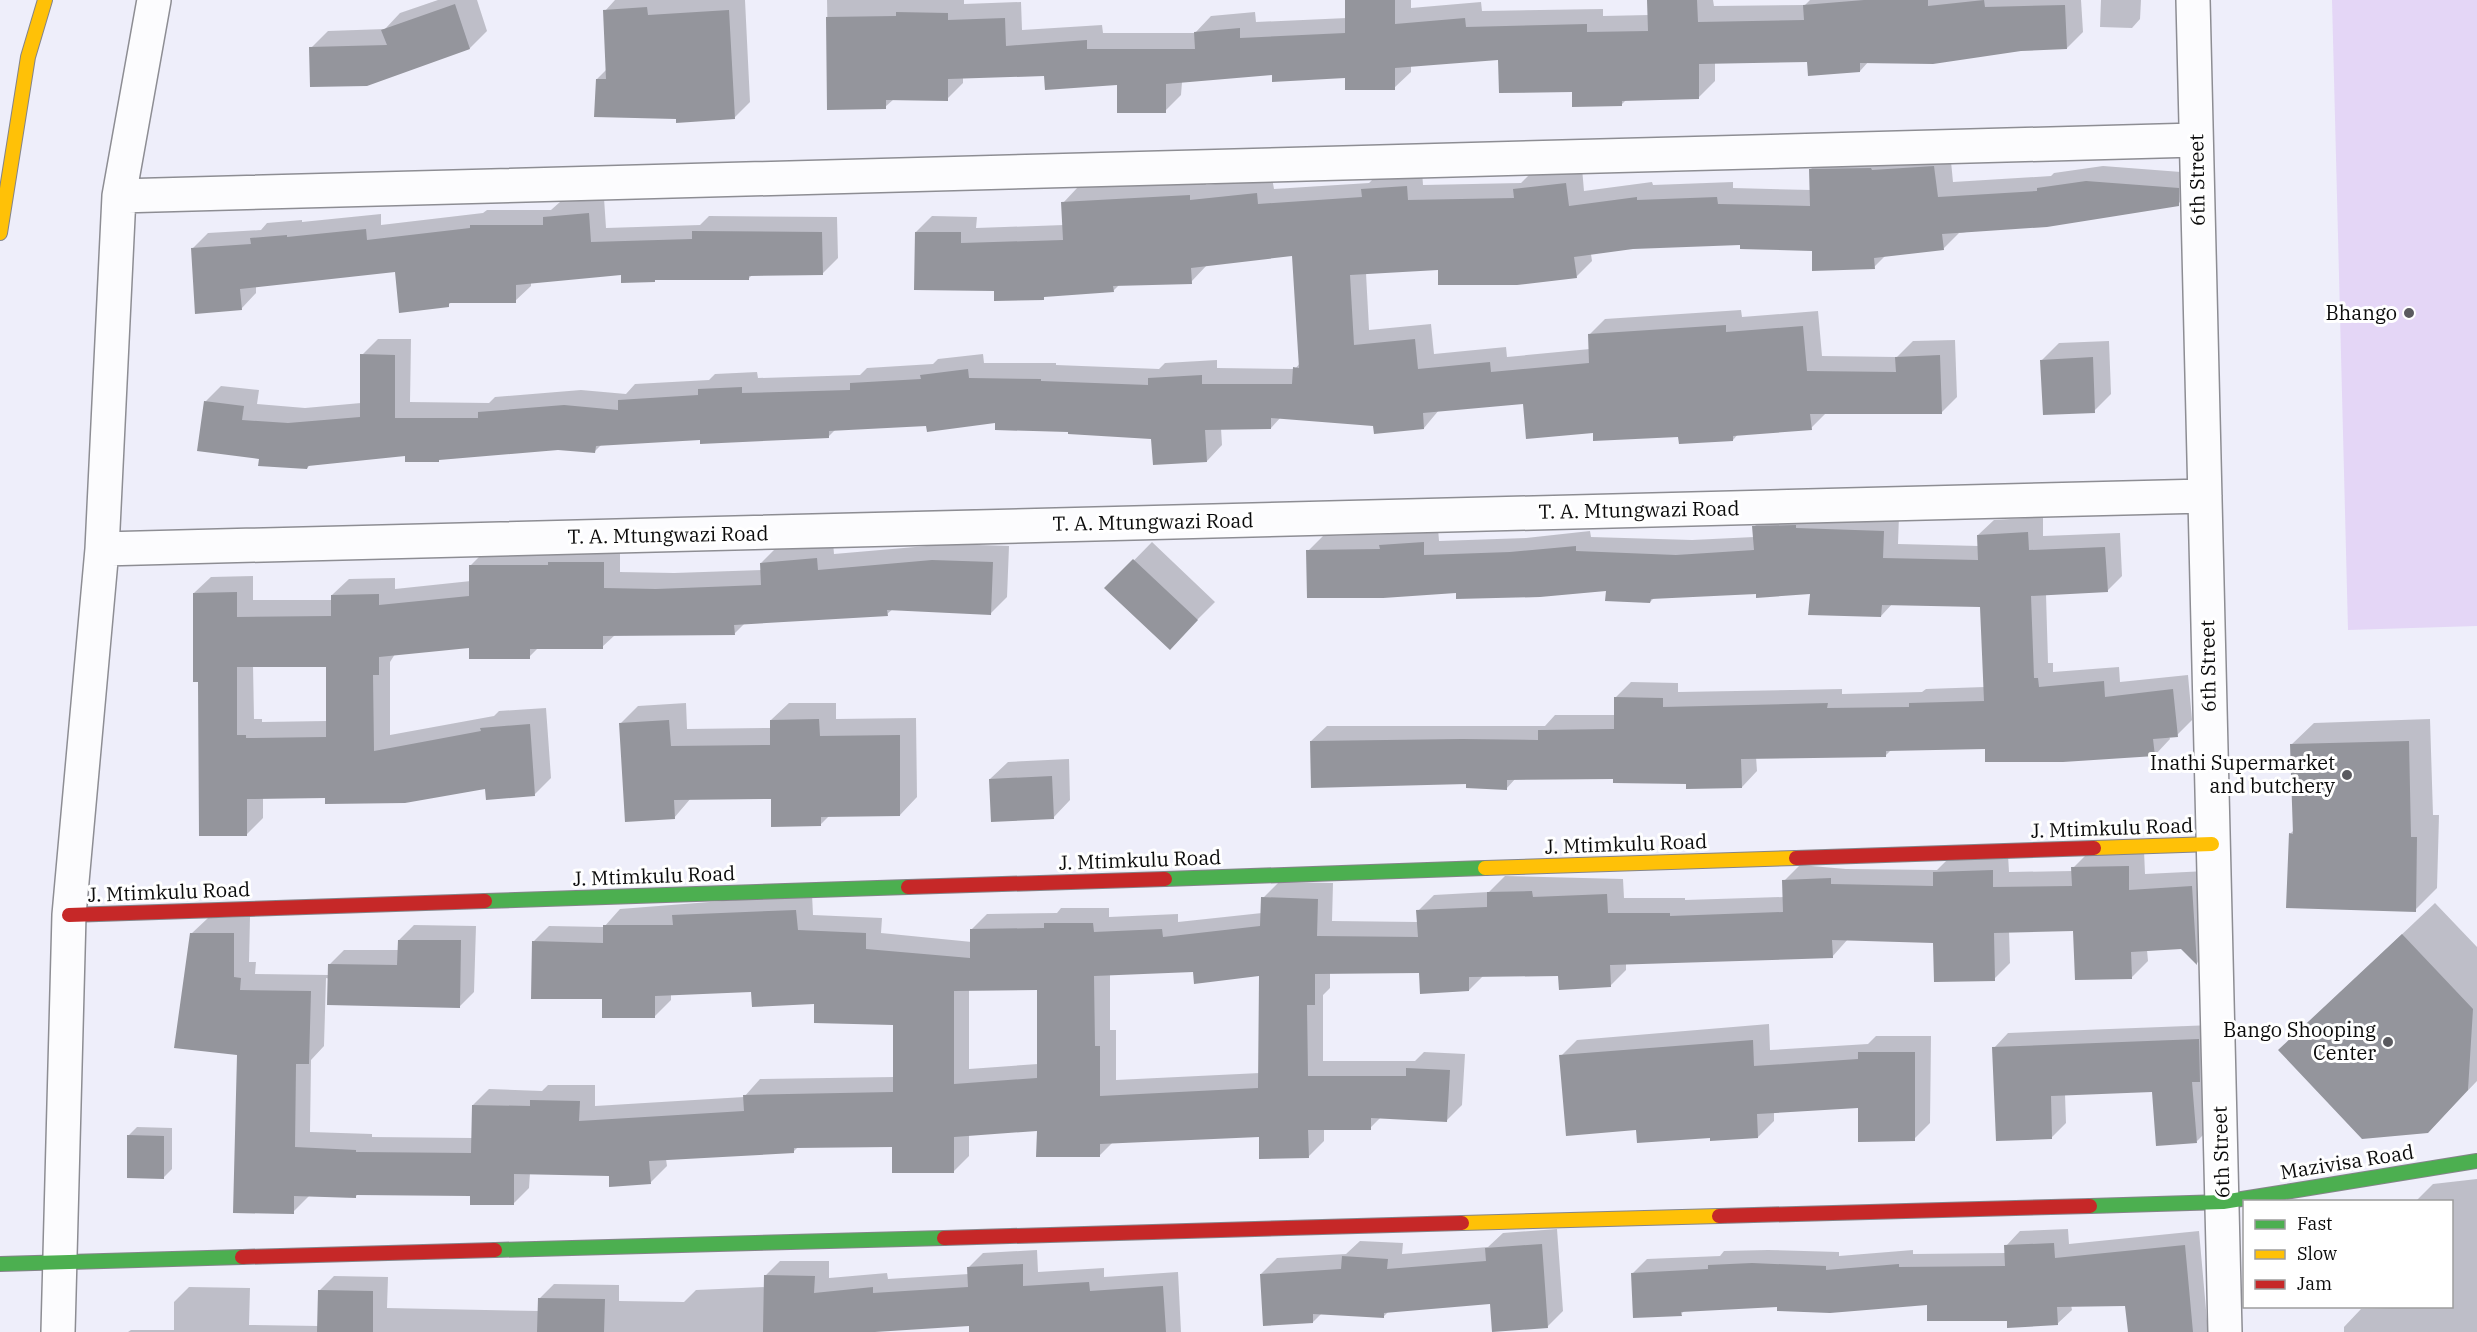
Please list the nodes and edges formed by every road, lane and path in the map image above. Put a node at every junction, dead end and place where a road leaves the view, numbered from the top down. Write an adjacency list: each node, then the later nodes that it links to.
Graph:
1 (45, 0): 6 (street)
2 (154, 0): 5 (street)
3 (2193, 0): 4 (street, 6th Street)
4 (2196, 140): 5 (street); 7 (street, 6th Street)
5 (119, 196): 8 (street)
6 (0, 234)
7 (2205, 496): 8 (street, T. A. Mtungwazi Road); 9 (street, 6th Street)
8 (102, 549): 10 (street)
9 (2212, 844): 10 (street, J. Mtimkulu Road); 12 (street, 6th Street)
10 (69, 915): 13 (street)
11 (2477, 1161): 12 (street, Mazivisa Road)
12 (2223, 1202): 13 (street, Mazivisa Road); 16 (street, 6th Street)
13 (59, 1262): 14 (street, Mazivisa Road); 15 (street)
14 (0, 1264)
15 (58, 1332)
16 (2225, 1332)

